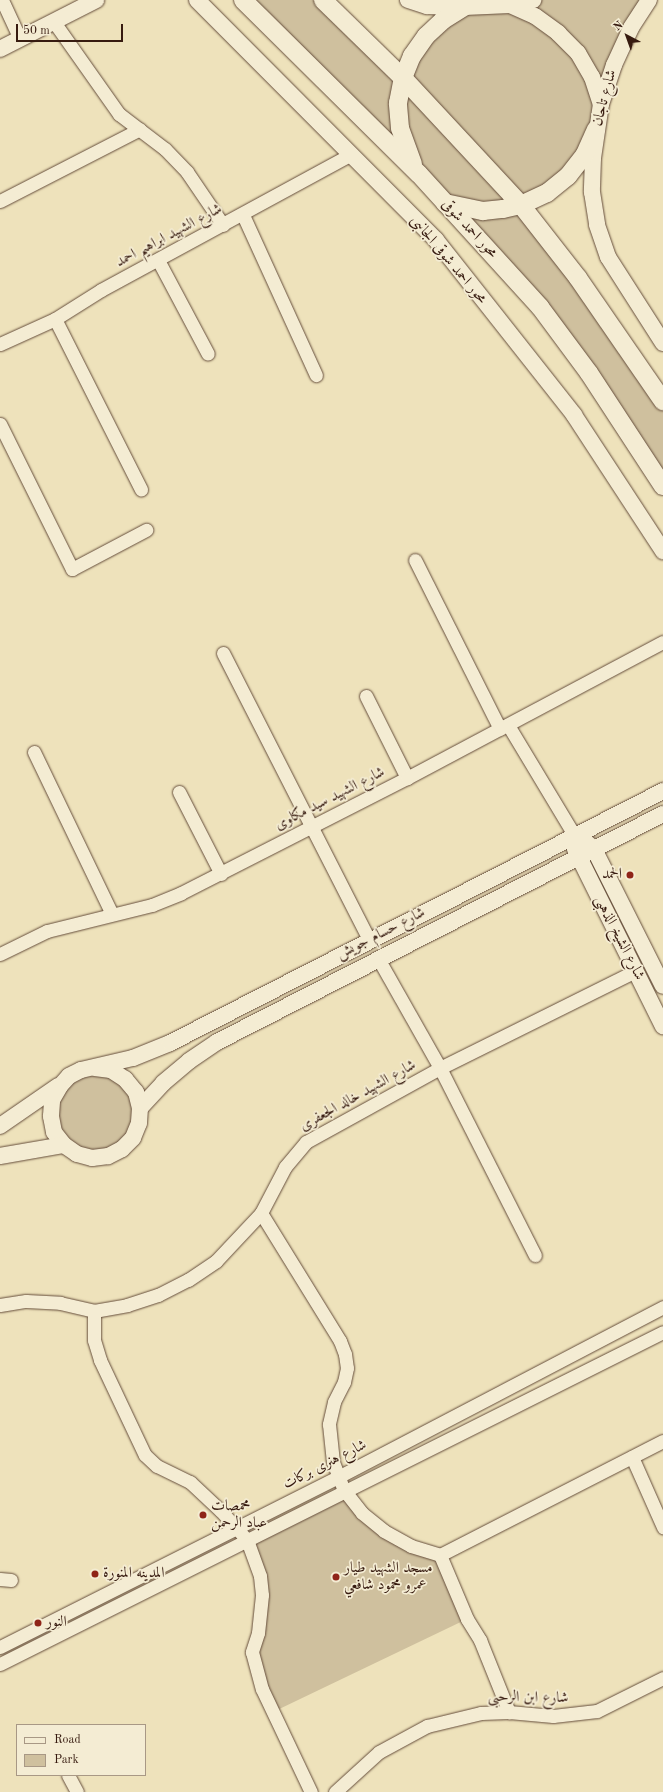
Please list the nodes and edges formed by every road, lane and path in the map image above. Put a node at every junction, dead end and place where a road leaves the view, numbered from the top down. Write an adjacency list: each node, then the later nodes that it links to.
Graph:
1 (2, 0): 12 (street)
2 (96, 0): 11 (street)
3 (196, 0): 18 (street, محور احمد شوقى الجانبى)
4 (243, 0): 19 (main road, محور احمد شوقى)
5 (323, 0): 14 (main road)
6 (408, 0): 10 (street)
7 (533, 0): 9 (street)
8 (649, 0): 15 (street, شارع تاجان)
9 (510, 5): 10 (street); 15 (street)
10 (464, 7): 14 (main road)
11 (54, 22): 12 (street); 16 (street)
12 (20, 39): 13 (street)
13 (0, 50)
14 (403, 78): 19 (main road); 22 (main road)
15 (601, 104): 17 (street, شارع تاجان)
16 (140, 129): 20 (street); 24 (street)
17 (596, 129): 22 (main road); 27 (street, شارع تاجان)
18 (352, 154): 23 (street, شارع الشهيد ابراهيم احمد); 36 (street, محور احمد شوقى الجانبى)
19 (418, 174): 21 (main road, محور احمد شوقى)
20 (0, 201)
21 (445, 203): 22 (main road); 33 (main road, محور احمد شوقى)
22 (522, 205): 31 (main road)
23 (243, 215): 24 (street, شارع الشهيد ابراهيم احمد); 30 (street)
24 (223, 225): 25 (street, شارع الشهيد ابراهيم احمد)
25 (158, 260): 26 (street, شارع الشهيد ابراهيم احمد); 29 (street)
26 (55, 319): 28 (street, شارع الشهيد ابراهيم احمد); 34 (street)
27 (663, 343)
28 (0, 344)
29 (208, 354)
30 (316, 375)
31 (663, 401)
32 (0, 424): 35 (street)
33 (663, 486)
34 (141, 489)
35 (146, 530)
36 (663, 551)
37 (415, 560): 41 (street)
38 (663, 642): 41 (street, شارع الشهيد سيد مكاوى)
39 (223, 653): 47 (street)
40 (366, 696): 43 (street)
41 (504, 727): 43 (street, شارع الشهيد سيد مكاوى); 48 (street)
42 (34, 752): 52 (street)
43 (408, 778): 47 (street, شارع الشهيد سيد مكاوى)
44 (663, 791): 48 (street, شارع حسام جويش)
45 (179, 792): 51 (street)
46 (663, 814): 49 (street, شارع حسام جويش)
47 (312, 827): 51 (street, شارع الشهيد سيد مكاوى); 53 (street)
48 (574, 836): 49 (street); 50 (street, شارع الشيخ الذهبى); 53 (street, شارع حسام جويش)
49 (594, 849): 50 (street, شارع حسام جويش); 57 (street, شارع الشيخ الذهبى)
50 (578, 858): 55 (street, شارع حسام جويش); 56 (street, شارع الشيخ الذهبى)
51 (221, 874): 52 (street, شارع الشهيد سيد مكاوى)
52 (112, 914): 54 (street, شارع الشهيد سيد مكاوى)
53 (369, 940): 59 (street, شارع حسام جويش)
54 (0, 954)
55 (379, 960): 60 (street); 62 (street, شارع حسام جويش)
56 (635, 971): 58 (street, شارع الشيخ الذهبى); 60 (street, شارع الشهيد خالد الجعفرى)
57 (663, 986)
58 (663, 1026)
59 (95, 1068): 61 (street); 62 (street)
60 (440, 1068): 66 (street, شارع الشهيد خالد الجعفرى); 67 (street)
61 (60, 1086): 63 (street); 64 (street)
62 (140, 1108): 64 (street)
63 (0, 1126)
64 (64, 1145): 65 (street)
65 (0, 1156)
66 (261, 1213): 70 (street, شارع الشهيد خالد الجعفرى); 74 (street)
67 (535, 1255)
68 (0, 1305): 70 (street, شارع الشهيد خالد الجعفرى)
69 (663, 1307): 74 (street, شارع هنرى بركات)
70 (94, 1311): 77 (street)
71 (663, 1332): 75 (street, شارع هنرى بركات)
72 (663, 1441): 73 (street)
73 (632, 1457): 76 (street); 79 (street)
74 (338, 1477): 75 (street); 77 (street, شارع هنرى بركات)
75 (344, 1490): 78 (street, شارع هنرى بركات); 79 (street)
76 (663, 1527)
77 (237, 1528): 78 (street); 80 (street, شارع هنرى بركات)
78 (247, 1540): 81 (street, شارع هنرى بركات); 86 (street)
79 (440, 1555): 83 (street)
80 (0, 1647)
81 (0, 1664)
82 (663, 1678): 83 (street, شارع ابن الرحبى)
83 (509, 1712): 87 (street, شارع ابن الرحبى)
84 (69, 1776): 85 (street)
85 (77, 1792)
86 (311, 1792)
87 (335, 1792)

